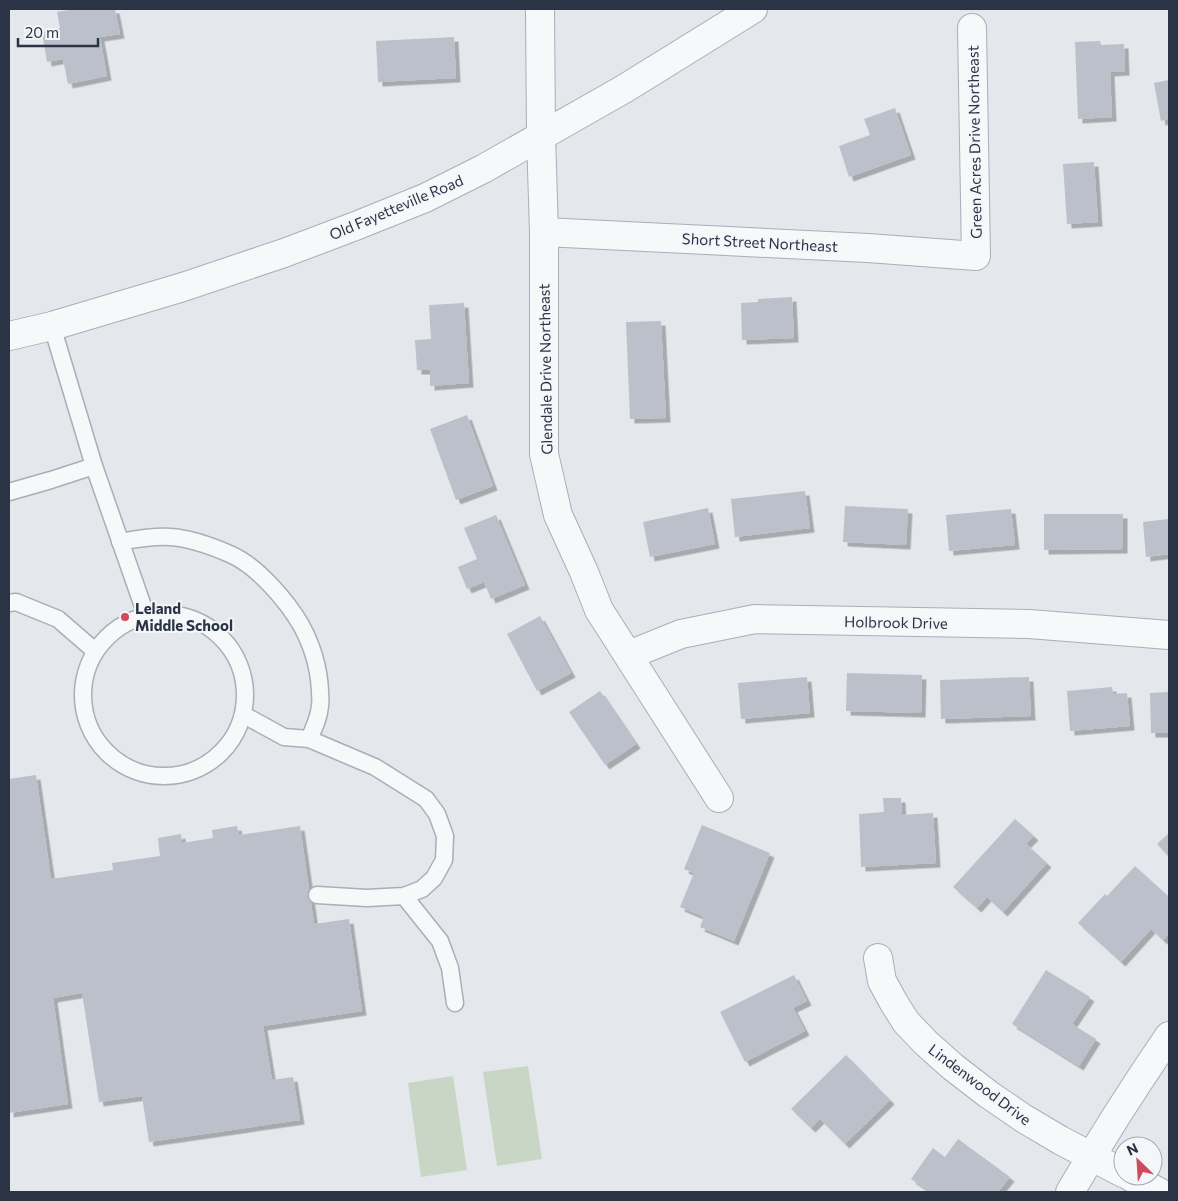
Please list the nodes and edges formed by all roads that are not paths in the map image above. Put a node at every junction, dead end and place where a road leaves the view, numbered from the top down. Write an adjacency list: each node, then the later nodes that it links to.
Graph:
1 (540, 9): 4 (street, Glendale Drive Northeast)
2 (753, 9): 4 (street, Old Fayetteville Road)
3 (972, 28): 6 (street, Green Acres Drive Northeast)
4 (541, 136): 5 (street, Glendale Drive Northeast); 7 (street, Old Fayetteville Road)
5 (544, 232): 6 (street, Short Street Northeast); 16 (street, Glendale Drive Northeast)
6 (976, 256)
7 (52, 326): 8 (street, Old Fayetteville Road); 9 (lane)
8 (9, 336)
9 (94, 466): 10 (lane); 11 (lane)
10 (9, 492)
11 (120, 542): 13 (lane); 18 (lane)
12 (9, 603): 15 (lane)
13 (146, 615): 15 (lane); 17 (lane)
14 (1169, 635): 16 (street, Holbrook Drive)
15 (95, 651): 17 (lane)
16 (629, 655): 19 (street, Glendale Drive Northeast)
17 (244, 715): 18 (lane)
18 (308, 738): 21 (lane)
19 (719, 798)
20 (317, 895): 21 (lane)
21 (404, 896): 23 (lane)
22 (878, 958): 25 (street, Lindenwood Drive)
23 (455, 1003)
24 (1169, 1036): 25 (street)
25 (1092, 1156): 26 (street, Lindenwood Drive); 28 (street)
26 (1113, 1168)
27 (1148, 1186): 29 (street)
28 (1070, 1192)
29 (1159, 1192)

